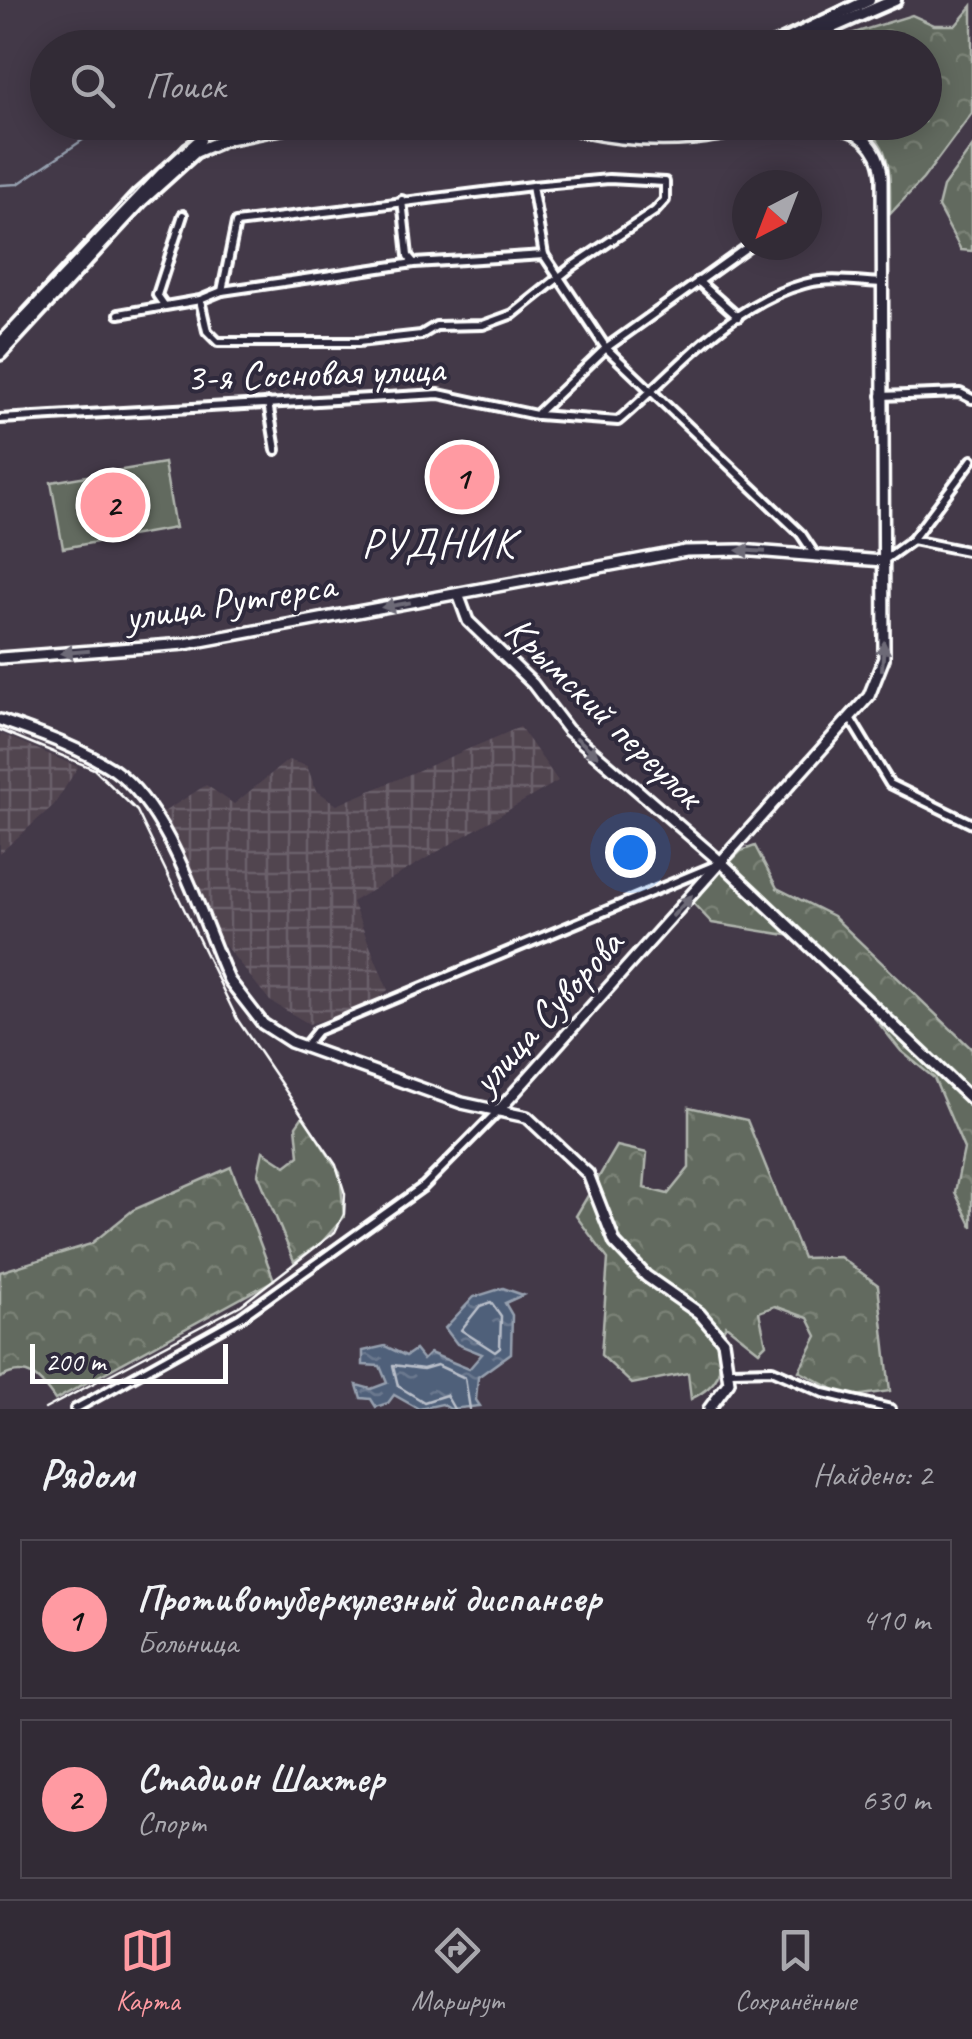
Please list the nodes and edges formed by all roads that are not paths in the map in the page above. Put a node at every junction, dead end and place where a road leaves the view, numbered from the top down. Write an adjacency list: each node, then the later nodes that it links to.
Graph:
1 (869, 0): 3 (main road)
2 (895, 0): 4 (main road)
3 (806, 30)
4 (826, 30)
5 (210, 140): 22 (main road)
6 (224, 140): 24 (main road)
7 (864, 140): 16 (main road, улица Суворова)
8 (532, 186): 9 (street); 11 (street); 14 (street)
9 (402, 200): 13 (street); 17 (street)
10 (183, 215): 19 (street)
11 (544, 255): 13 (street); 14 (street)
12 (732, 257): 15 (street)
13 (414, 262): 17 (street)
14 (559, 278): 18 (street); 23 (street)
15 (698, 281): 21 (street); 23 (street)
16 (882, 283): 21 (street); 26 (main road, улица Суворова)
17 (222, 291): 18 (street)
18 (200, 300): 19 (street)
19 (164, 305): 20 (street)
20 (119, 314)
21 (738, 318): 25 (street)
22 (0, 344)
23 (606, 348): 25 (street); 29 (street)
24 (0, 354)
25 (648, 391): 29 (street, 3-я Сосновая улица); 35 (street)
26 (881, 396): 27 (street); 36 (main road, улица Суворова)
27 (970, 396)
28 (268, 404): 29 (street, 3-я Сосновая улица); 30 (street, 3-я Сосновая улица); 31 (street)
29 (536, 415)
30 (0, 419)
31 (276, 450)
32 (972, 460): 33 (street)
33 (912, 540): 34 (street); 36 (street)
34 (972, 552)
35 (814, 555): 36 (main road, улица Рутгерса); 37 (main road, улица Рутгерса, one-way to 37)
36 (883, 561): 39 (main road, улица Суворова, one-way to 36)
37 (458, 594): 38 (main road, улица Рутгерса, one-way to 38); 42 (main road, Крымский переулок, one-way to 42)
38 (0, 658)
39 (850, 718): 41 (street); 42 (main road, улица Суворова)
40 (0, 720): 43 (main road)
41 (972, 824)
42 (722, 863): 43 (street); 44 (main road, улица Суворова, one-way to 42); 45 (main road, Крымский переулок)
43 (304, 1048): 46 (main road)
44 (522, 1085): 46 (main road, улица Суворова); 47 (main road)
45 (972, 1100)
46 (500, 1109): 47 (main road); 49 (street, улица Суворова)
47 (527, 1117): 48 (main road)
48 (731, 1371): 50 (main road); 51 (street)
49 (74, 1409)
50 (709, 1409)
51 (891, 1409)

